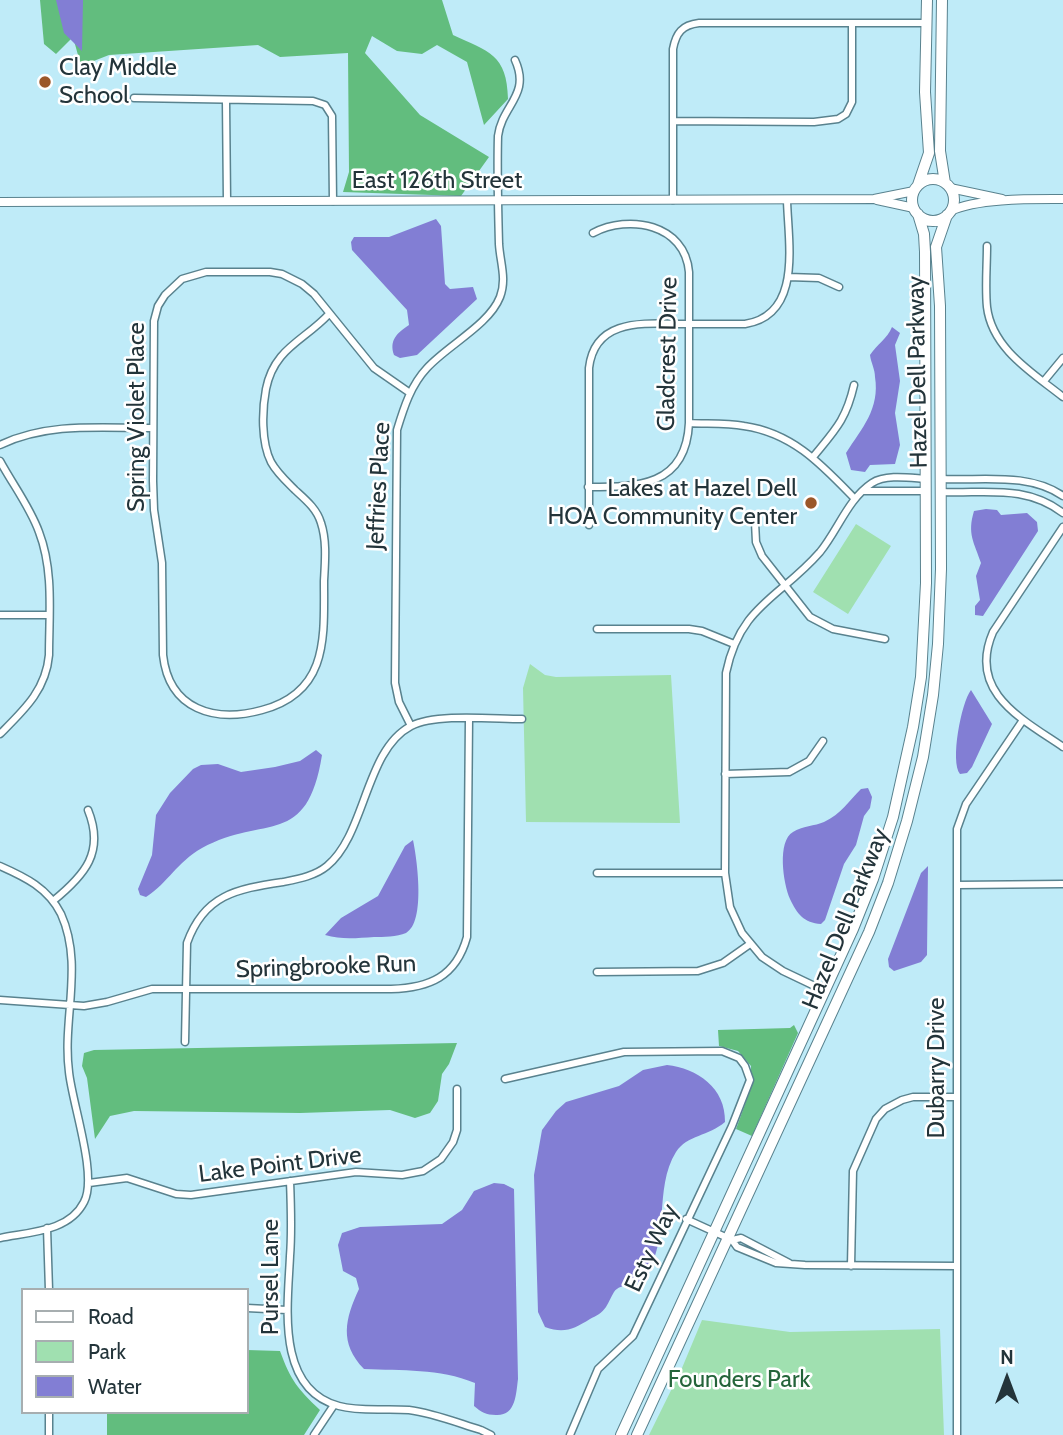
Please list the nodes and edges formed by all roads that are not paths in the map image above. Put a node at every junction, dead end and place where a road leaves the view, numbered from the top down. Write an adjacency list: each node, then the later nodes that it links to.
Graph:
1 (927, 0): 3 (main road)
2 (942, 0): 9 (main road)
3 (926, 23): 4 (street); 10 (main road)
4 (852, 24): 8 (street); 8 (street)
5 (515, 60): 13 (street, Jeffries Place)
6 (134, 99): 7 (street)
7 (226, 101): 17 (street); 18 (street)
8 (674, 121): 14 (street)
9 (948, 186): 10 (main road); 16 (street); 21 (main road)
10 (916, 188): 12 (street, East 126th Street); 20 (main road)
11 (1063, 198): 16 (street)
12 (874, 199): 15 (street, East 126th Street); 20 (street, East 126th Street)
13 (498, 200): 14 (street, East 126th Street); 18 (street, East 126th Street); 31 (street, Jeffries Place)
14 (673, 200): 15 (street, East 126th Street)
15 (787, 200): 24 (street)
16 (1005, 200): 21 (street)
17 (227, 201): 18 (street, East 126th Street); 19 (street, East 126th Street)
18 (333, 201)
19 (0, 202)
20 (916, 211): 21 (main road); 38 (main road, Hazel Dell Parkway)
21 (948, 213): 39 (main road, Hazel Dell Parkway)
22 (593, 233): 27 (street, Gladcrest Drive)
23 (987, 246): 29 (street)
24 (788, 277): 25 (street); 27 (street)
25 (839, 287)
26 (329, 314): 31 (street, Spring Violet Place); 34 (street, Spring Violet Place); 34 (street, Spring Violet Place)
27 (689, 324): 33 (street, Gladcrest Drive); 40 (street)
28 (1063, 358): 29 (street)
29 (1044, 381): 32 (street)
30 (854, 385): 36 (street)
31 (410, 393): 59 (street, Jeffries Place)
32 (1063, 397)
33 (690, 423): 36 (street); 40 (street, Gladcrest Drive)
34 (153, 428): 35 (street)
35 (0, 445)
36 (813, 457): 45 (street)
37 (0, 461): 52 (street)
38 (926, 479): 41 (street); 42 (main road, Hazel Dell Parkway)
39 (941, 479): 43 (main road, Hazel Dell Parkway); 44 (street)
40 (588, 487): 48 (street)
41 (864, 491): 42 (street); 45 (street)
42 (926, 491): 74 (main road, Hazel Dell Parkway)
43 (941, 492): 46 (street); 87 (main road, Hazel Dell Parkway)
44 (1063, 496)
45 (855, 499): 50 (street)
46 (1063, 513)
47 (755, 522): 50 (street)
48 (589, 525)
49 (1063, 527): 58 (street)
50 (784, 585): 54 (street); 55 (street)
51 (0, 615): 52 (street)
52 (49, 615): 60 (street)
53 (597, 629): 55 (street)
54 (886, 639)
55 (734, 644): 63 (street)
56 (469, 719): 57 (street); 59 (street); 73 (street, Springbrooke Run)
57 (522, 719)
58 (1026, 722): 62 (street); 69 (street, Dubarry Drive)
59 (411, 726): 73 (street)
60 (0, 734)
61 (823, 741): 63 (street)
62 (1063, 747)
63 (725, 774): 67 (street)
64 (88, 810): 70 (street)
65 (0, 866): 70 (street)
66 (597, 873): 67 (street)
67 (725, 873): 71 (street)
68 (1063, 884): 69 (street)
69 (957, 885): 80 (street, Dubarry Drive)
70 (52, 901): 76 (street)
71 (750, 944): 72 (street); 74 (street)
72 (597, 972)
73 (185, 989): 76 (street, Springbrooke Run); 77 (street)
74 (825, 991): 85 (main road, Hazel Dell Parkway)
75 (0, 1000): 76 (street, Springbrooke Run)
76 (71, 1005): 82 (street)
77 (185, 1042)
78 (505, 1079): 83 (street, Esty Way)
79 (457, 1089): 81 (street, Lake Point Drive)
80 (957, 1097): 88 (street); 89 (street, Dubarry Drive)
81 (290, 1181): 82 (street, Lake Point Drive); 92 (street, Pursel Lane)
82 (89, 1183): 84 (street)
83 (686, 1219): 85 (street); 98 (street, Esty Way)
84 (47, 1228): 86 (street); 90 (street)
85 (714, 1231): 87 (street); 99 (main road, Hazel Dell Parkway)
86 (0, 1238)
87 (730, 1239): 88 (street); 100 (main road, Hazel Dell Parkway)
88 (851, 1266): 89 (street)
89 (957, 1266): 101 (street, Dubarry Drive)
90 (49, 1288)
91 (248, 1308): 92 (street)
92 (287, 1310): 93 (street, Pursel Lane)
93 (334, 1405): 96 (street); 97 (street)
94 (49, 1414): 95 (street)
95 (49, 1435)
96 (314, 1435)
97 (491, 1435)
98 (570, 1435)
99 (621, 1435)
100 (637, 1435)
101 (957, 1435)

